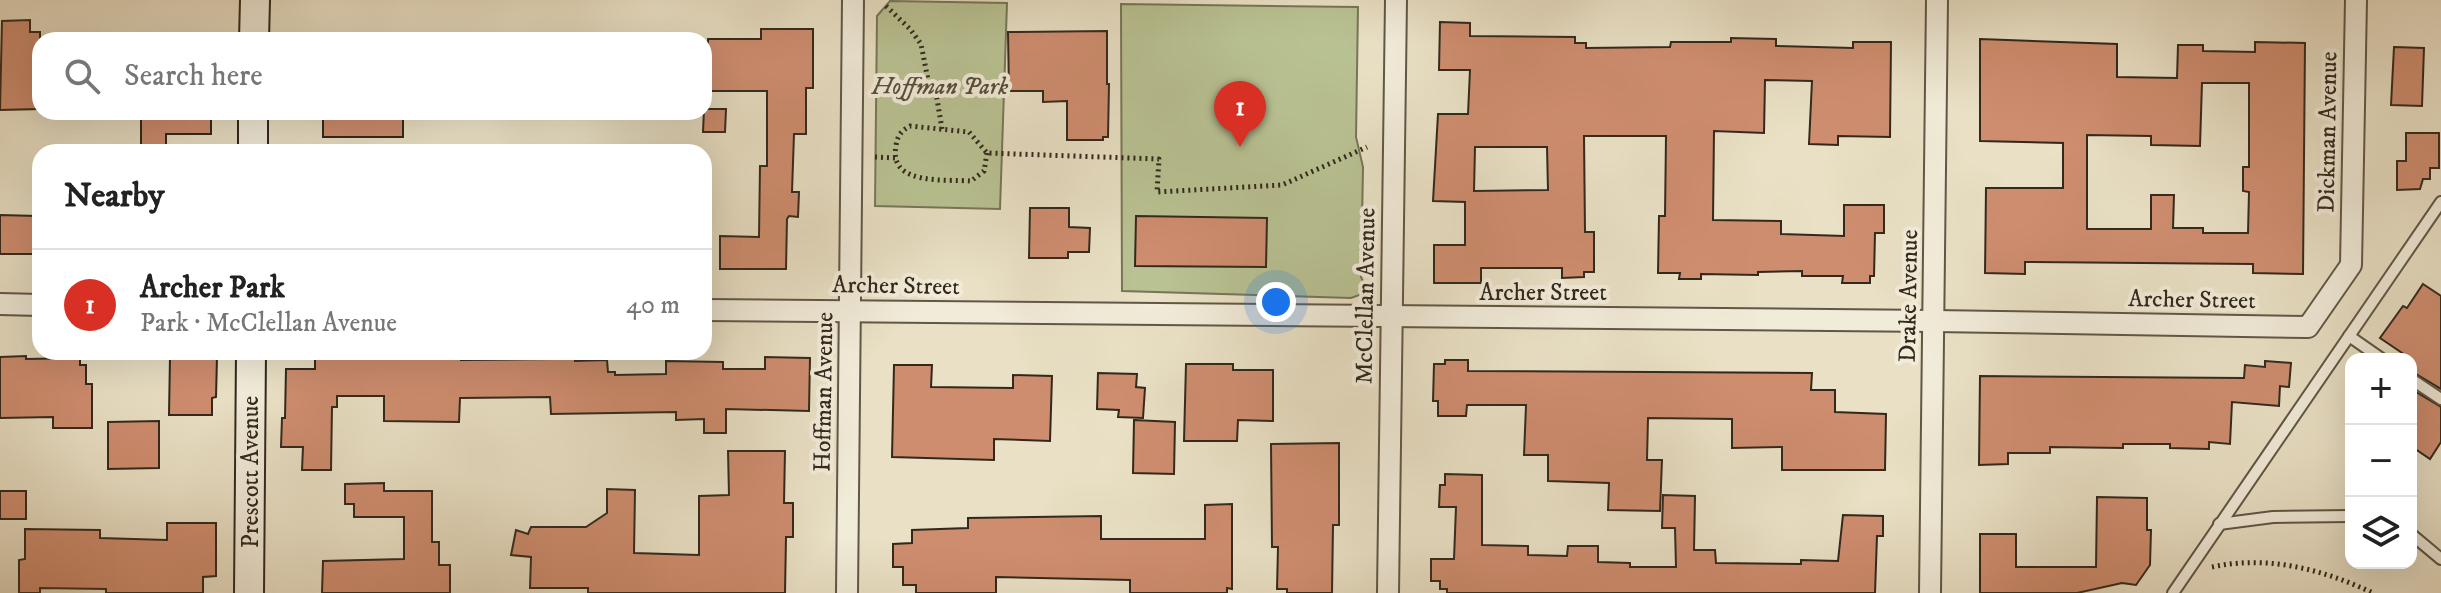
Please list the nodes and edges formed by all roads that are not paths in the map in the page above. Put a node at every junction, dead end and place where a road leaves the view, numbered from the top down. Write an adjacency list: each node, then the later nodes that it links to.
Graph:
1 (255, 0): 6 (street)
2 (853, 0): 14 (street, Hoffman Avenue)
3 (1396, 0): 15 (street, McClellan Avenue)
4 (1937, 0): 16 (street, Drake Avenue)
5 (2356, 0): 10 (street, Dickman Avenue)
6 (254, 32)
7 (253, 120): 8 (street)
8 (253, 144)
9 (2441, 202): 17 (lane)
10 (2351, 265): 16 (street, Archer Street)
11 (0, 304): 12 (street)
12 (32, 305)
13 (712, 310): 14 (street, Archer Street)
14 (850, 311): 15 (street, Archer Street); 27 (street, Hoffman Avenue)
15 (1391, 317): 16 (street, Archer Street); 28 (street, McClellan Avenue)
16 (1934, 321): 29 (street, Drake Avenue)
17 (2349, 336): 18 (lane); 23 (lane)
18 (2373, 353)
19 (251, 360): 26 (street, Prescott Avenue)
20 (2417, 383): 21 (lane)
21 (2441, 399)
22 (2345, 516): 23 (lane)
23 (2219, 524): 30 (lane)
24 (2417, 539): 25 (lane)
25 (2441, 559)
26 (249, 593)
27 (847, 593)
28 (1388, 593)
29 (1930, 593)
30 (2173, 593)

